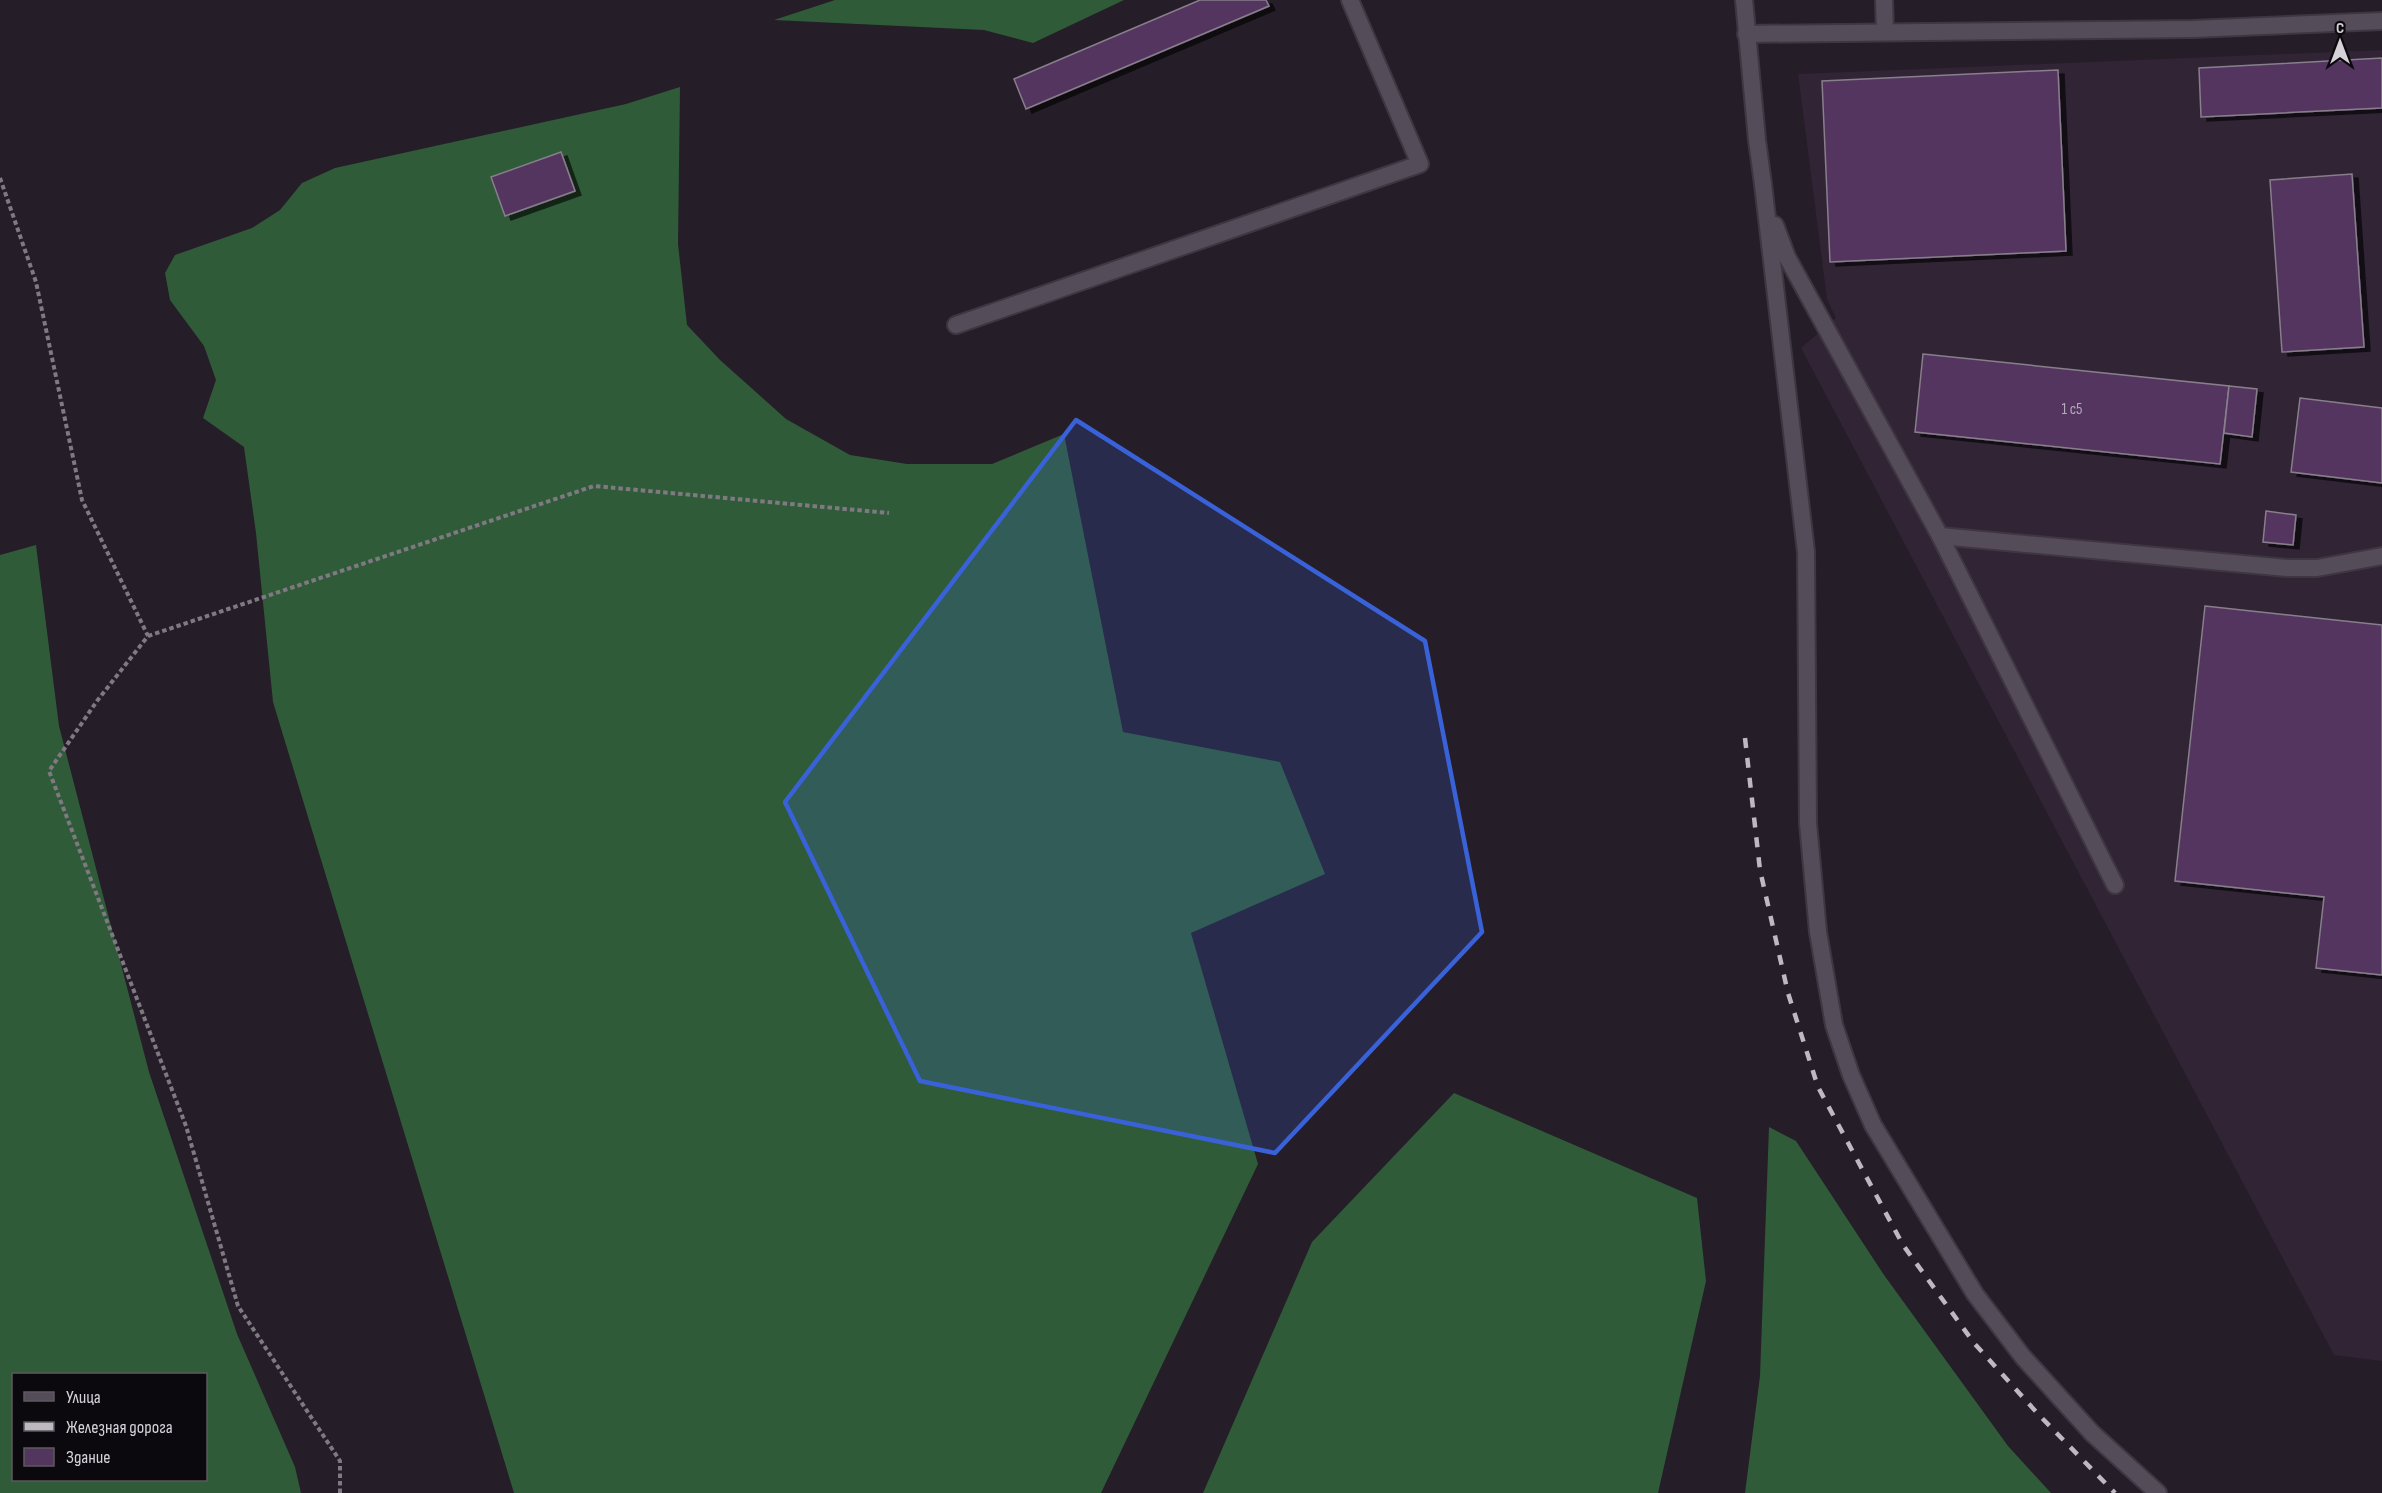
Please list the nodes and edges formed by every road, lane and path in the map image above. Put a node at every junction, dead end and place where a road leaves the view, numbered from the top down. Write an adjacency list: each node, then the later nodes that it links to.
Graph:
1 (1350, 0): 9 (street)
2 (1744, 0): 6 (street)
3 (1884, 0): 5 (street)
4 (2382, 21): 5 (street)
5 (1885, 32): 6 (street)
6 (1746, 33): 8 (street)
7 (0, 178): 13 (path)
8 (1763, 184): 11 (street); 16 (street)
9 (957, 325)
10 (889, 513): 13 (path)
11 (1940, 536): 12 (street); 14 (street)
12 (2382, 556)
13 (148, 636): 15 (path)
14 (2115, 885)
15 (340, 1493)
16 (2158, 1493)

